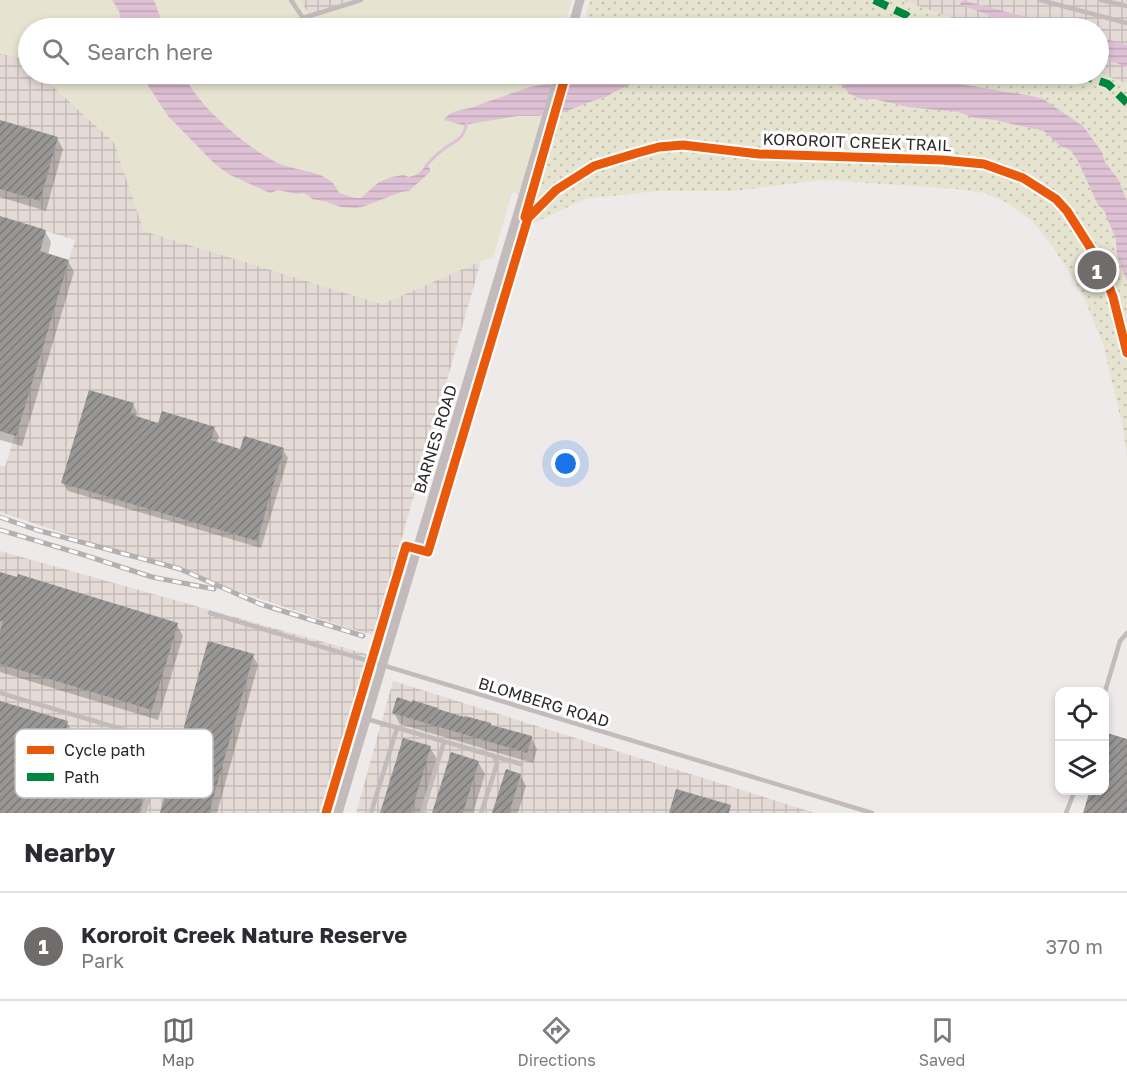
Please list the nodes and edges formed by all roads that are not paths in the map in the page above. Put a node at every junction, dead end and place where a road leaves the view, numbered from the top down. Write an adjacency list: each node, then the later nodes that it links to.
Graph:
1 (291, 0): 2 (lane)
2 (361, 0)
3 (580, 0): 7 (street)
4 (1040, 0): 8 (lane)
5 (1101, 0): 6 (lane)
6 (1127, 6)
7 (575, 18)
8 (1108, 18)
9 (1109, 18): 10 (lane)
10 (1127, 23)
11 (556, 84): 14 (street, BARNES ROAD)
12 (210, 613): 14 (lane, BLOMBERG ROAD)
13 (1127, 633): 15 (lane)
14 (382, 666): 17 (street, BARNES ROAD); 30 (lane, BLOMBERG ROAD)
15 (1106, 687)
16 (0, 693): 19 (lane)
17 (367, 719): 18 (lane); 26 (street, BARNES ROAD)
18 (397, 728): 20 (lane); 27 (lane)
19 (121, 729)
20 (444, 742): 21 (lane); 28 (lane)
21 (494, 756): 22 (lane); 29 (lane)
22 (521, 764)
23 (1073, 795): 31 (lane)
24 (148, 798): 25 (lane)
25 (143, 813)
26 (338, 813)
27 (371, 813)
28 (422, 813)
29 (481, 813)
30 (872, 813)
31 (1066, 813)

